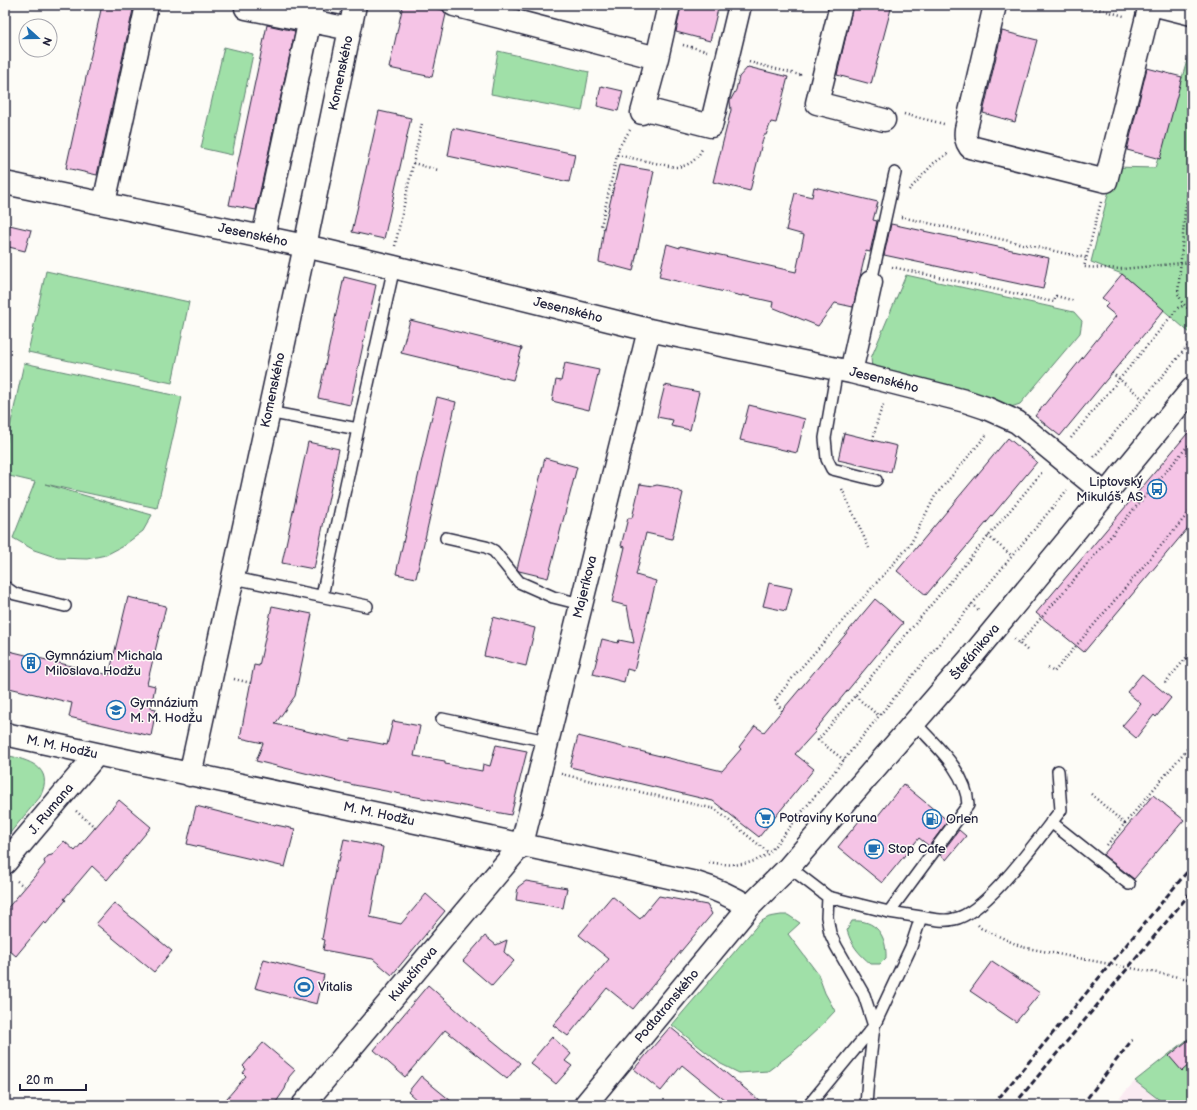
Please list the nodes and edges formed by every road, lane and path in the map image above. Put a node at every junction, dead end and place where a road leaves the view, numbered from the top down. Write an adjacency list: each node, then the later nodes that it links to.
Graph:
1 (147, 5): 29 (street)
2 (355, 5): 14 (street, Komenského)
3 (454, 5): 12 (street)
4 (669, 5): 15 (street)
5 (740, 5): 19 (street)
6 (840, 5): 17 (street)
7 (995, 5): 20 (street)
8 (1150, 5): 26 (street)
9 (1156, 5): 13 (street)
10 (246, 8): 11 (street)
11 (311, 13): 14 (street); 32 (street)
12 (531, 14): 15 (street)
13 (1192, 14)
14 (350, 29): 33 (street, Komenského)
15 (657, 58): 16 (street)
16 (647, 112): 19 (street); 21 (path)
17 (884, 120): 20 (path)
18 (422, 123): 22 (path)
19 (711, 126): 21 (path)
20 (968, 138): 26 (street); 28 (path)
21 (617, 155): 31 (path)
22 (413, 163): 23 (path); 37 (path)
23 (438, 170)
24 (1192, 171): 36 (path)
25 (895, 173): 30 (lane)
26 (1106, 181): 34 (path)
27 (5, 183): 29 (street, Jesenského)
28 (908, 191)
29 (104, 203): 32 (street, Jesenského)
30 (885, 218): 34 (path); 38 (lane)
31 (604, 228)
32 (263, 237): 33 (street, Jesenského)
33 (305, 246): 37 (street, Jesenského); 50 (street, Komenského)
34 (1086, 258): 36 (path)
35 (1192, 262): 36 (path)
36 (1180, 264): 40 (path)
37 (393, 266): 42 (street, Jesenského); 52 (lane)
38 (873, 273): 39 (path); 44 (street)
39 (1075, 301)
40 (1185, 305): 41 (path); 46 (path)
41 (1192, 313)
42 (649, 330): 44 (street, Jesenského); 68 (street, Majeríkova)
43 (1192, 341): 49 (path)
44 (844, 370): 47 (street, Jesenského); 56 (lane)
45 (1112, 373): 46 (path)
46 (1119, 379): 49 (path); 55 (path)
47 (901, 384): 51 (street, Jesenského); 53 (path)
48 (1192, 389): 59 (street, Štefánikova)
49 (1143, 399): 57 (path)
50 (268, 412): 52 (lane); 65 (street, Komenského)
51 (1003, 415): 55 (street, Jesenského); 82 (path)
52 (358, 429): 67 (lane)
53 (873, 440)
54 (1192, 441): 74 (path)
55 (1057, 455): 57 (street, Jesenského); 61 (path)
56 (835, 470): 58 (lane); 63 (path)
57 (1080, 474): 59 (street, Jesenského); 64 (path)
58 (876, 480)
59 (1105, 494): 85 (street, Štefánikova)
60 (1192, 509): 77 (path)
61 (988, 536): 64 (path); 81 (path)
62 (446, 538): 68 (lane)
63 (870, 548)
64 (1012, 556): 69 (path)
65 (234, 578): 67 (lane); 93 (street, Komenského)
66 (5, 587): 70 (lane)
67 (322, 596): 71 (lane)
68 (581, 604): 87 (street, Majeríkova)
69 (971, 604): 72 (path); 83 (path)
70 (66, 606)
71 (367, 606)
72 (985, 615)
73 (1008, 635): 74 (path)
74 (1019, 644): 75 (path)
75 (1027, 650)
76 (1192, 651): 80 (path)
77 (1048, 668)
78 (227, 678): 79 (path)
79 (251, 683)
80 (1165, 683)
81 (855, 696): 83 (path); 90 (path)
82 (782, 711)
83 (879, 716): 90 (path)
84 (442, 719): 87 (lane)
85 (914, 722): 104 (street, Štefánikova); 108 (lane)
86 (5, 734): 89 (street, M. M. Hodžu)
87 (547, 741): 99 (street, Majeríkova)
88 (1192, 743): 97 (path)
89 (96, 754): 93 (street, M. M. Hodžu); 103 (street, J. Rumana)
90 (844, 760): 100 (path)
91 (1058, 771): 96 (lane)
92 (556, 773): 100 (path)
93 (190, 774): 99 (street, M. M. Hodžu)
94 (1091, 794): 97 (path)
95 (74, 809): 98 (path)
96 (1051, 822): 101 (lane); 109 (lane)
97 (1125, 824): 101 (path)
98 (96, 828)
99 (522, 844): 107 (street, M. M. Hodžu); 113 (street, Kukučínova)
100 (769, 853): 102 (path)
101 (1096, 858): 105 (lane)
102 (707, 862)
103 (5, 863)
104 (788, 867): 106 (lane); 107 (street, Štefánikova)
105 (1129, 884)
106 (828, 897): 108 (lane); 112 (lane)
107 (749, 907): 114 (street, Podtatranského)
108 (889, 912): 110 (lane)
109 (969, 914): 110 (lane); 111 (path, bridge)
110 (921, 917): 112 (lane)
111 (1190, 980)
112 (874, 1026): 115 (lane); 116 (lane)
113 (303, 1105)
114 (585, 1105)
115 (809, 1105)
116 (866, 1105)

